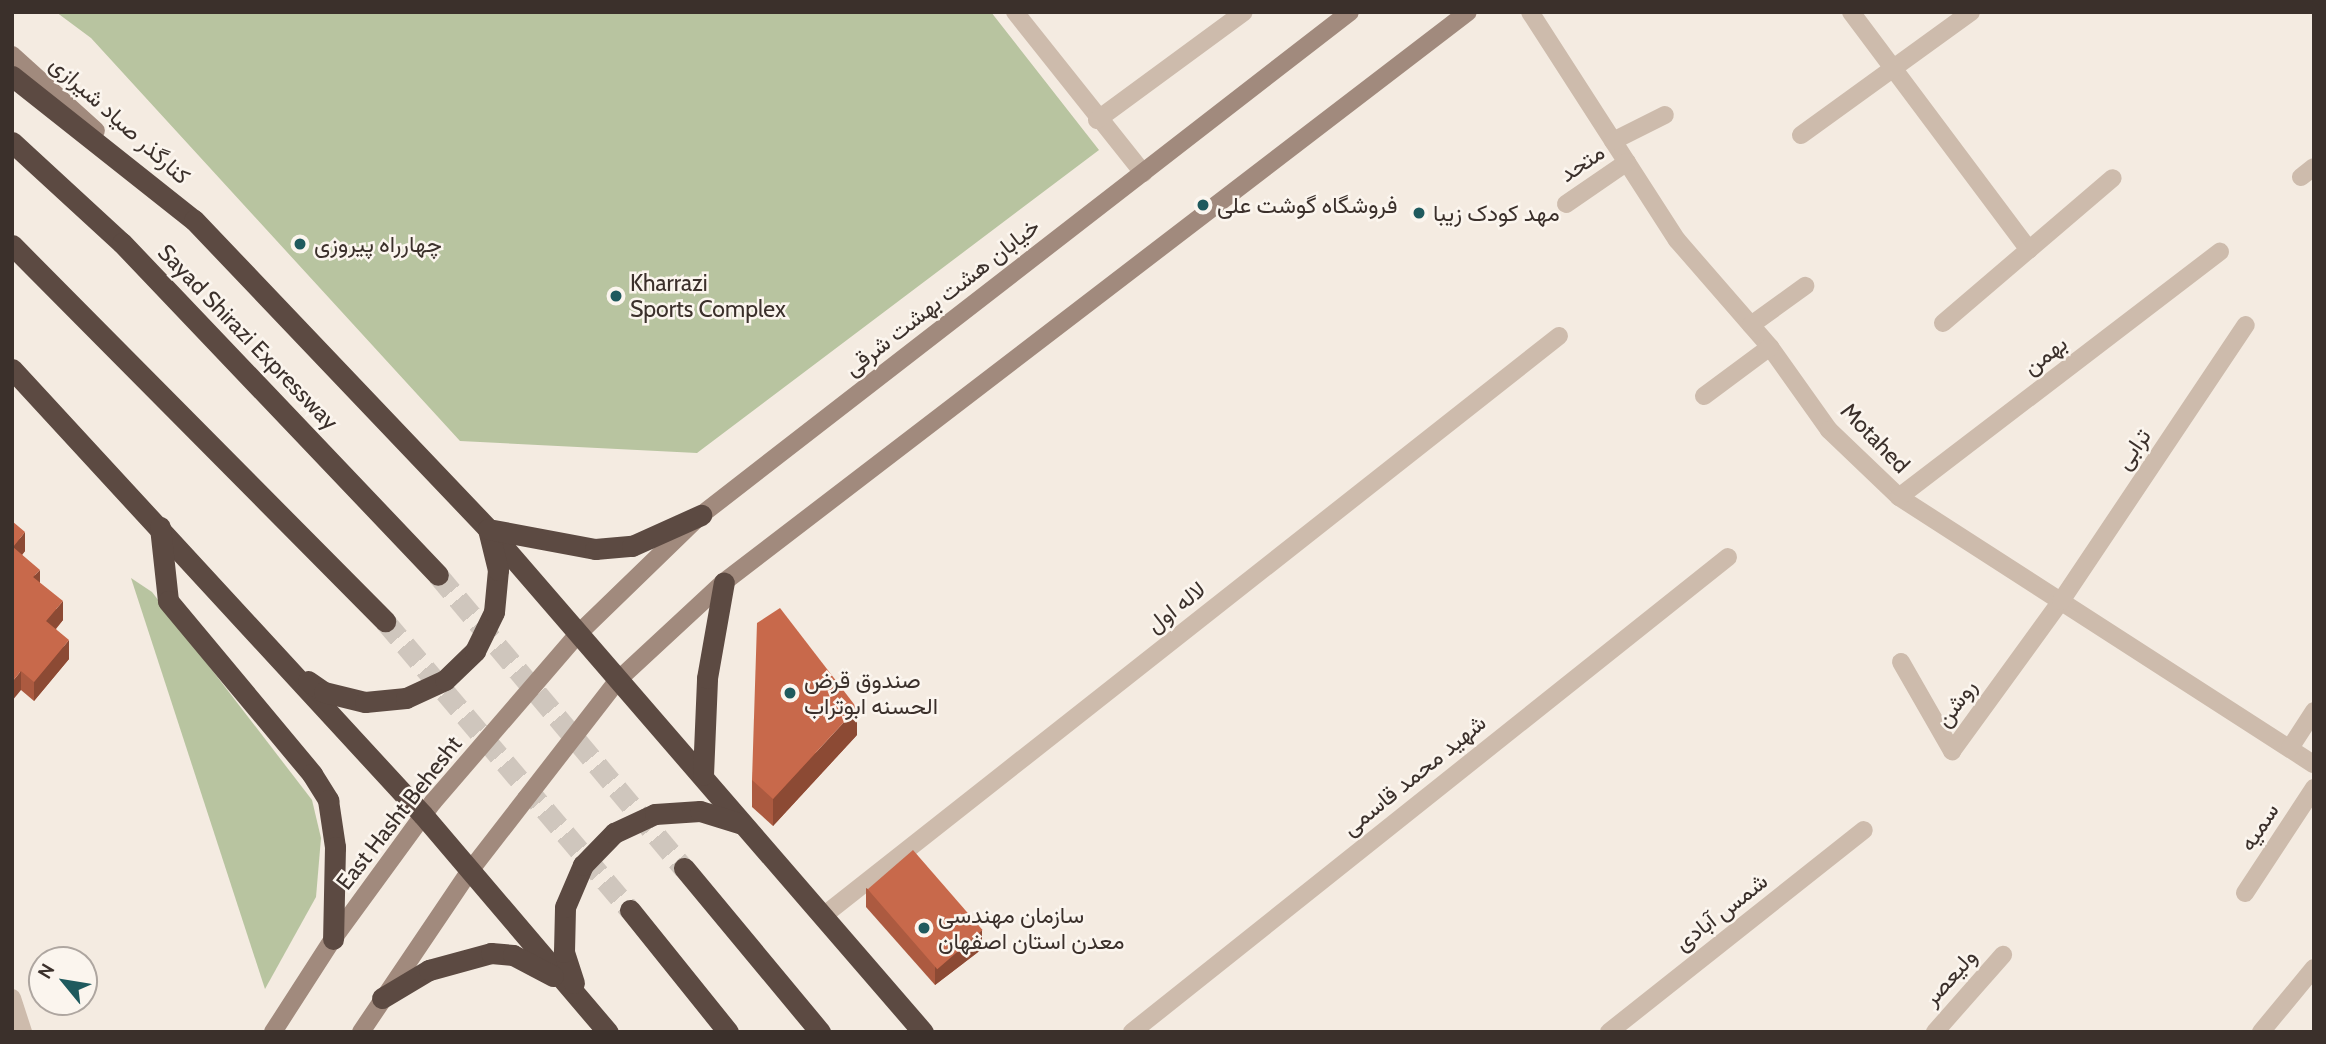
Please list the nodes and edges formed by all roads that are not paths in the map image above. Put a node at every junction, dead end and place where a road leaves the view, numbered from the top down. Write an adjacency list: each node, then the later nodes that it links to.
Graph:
1 (1015, 12): 12 (street)
2 (1244, 12): 12 (street)
3 (1350, 12): 17 (main road, خیابان هشت بهشت شرقی)
4 (1468, 12): 38 (main road)
5 (1530, 12): 14 (street, Motahed)
6 (1851, 12): 9 (street)
7 (1971, 12): 9 (street)
8 (12, 55): 20 (main road, کنارگذر صیاد شیرازی)
9 (1895, 70): 13 (street); 22 (street)
10 (12, 76): 20 (highway)
11 (1665, 115): 14 (street)
12 (1097, 120): 17 (street)
13 (1801, 135)
14 (1613, 141): 16 (street, Motahed)
15 (12, 142): 37 (highway, Sayad Shirazi Expressway)
16 (1627, 162): 19 (street, متحد); 26 (street, Motahed)
17 (1143, 173): 33 (main road, خیابان هشت بهشت شرقی)
18 (2113, 178): 22 (street)
19 (1566, 204)
20 (194, 220): 35 (highway)
21 (12, 245): 40 (highway)
22 (2029, 250): 25 (street)
23 (2220, 252): 32 (street, بهمن)
24 (1805, 286): 26 (street)
25 (1943, 323)
26 (1751, 325): 29 (street, Motahed)
27 (2246, 325): 39 (street, ترابی)
28 (1559, 336): 57 (street, لاله اول)
29 (1770, 346): 31 (street); 32 (street, Motahed)
30 (12, 369): 34 (highway)
31 (1704, 396)
32 (1899, 497): 39 (street, Motahed)
33 (701, 515): 35 (highway); 41 (main road, خیابان هشت بهشت شرقی)
34 (160, 527): 43 (highway); 58 (highway)
35 (488, 530): 41 (highway); 43 (highway)
36 (1728, 557): 71 (street, شهید محمد قاسمی)
37 (438, 575)
38 (724, 582): 44 (main road); 48 (highway)
39 (2061, 601): 42 (street, روشن); 46 (street, Motahed)
40 (385, 621)
41 (577, 635): 44 (highway); 50 (main road, East Hasht Behesht)
42 (1901, 662)
43 (289, 669): 50 (highway)
44 (618, 680): 48 (highway); 54 (main road)
45 (2314, 711): 46 (street)
46 (2290, 748): 47 (street, Motahed)
47 (2314, 764)
48 (703, 775): 51 (highway)
49 (2314, 788): 55 (street, سمیه)
50 (423, 815): 54 (highway); 58 (main road, East Hasht Behesht)
51 (742, 824): 57 (highway); 61 (highway)
52 (1864, 830): 72 (street, شمس آبادی)
53 (684, 868): 69 (highway)
54 (469, 872): 61 (highway); 63 (main road)
55 (2245, 893)
56 (630, 910): 68 (highway)
57 (823, 916): 70 (highway)
58 (333, 939): 65 (main road, East Hasht Behesht)
59 (2003, 955): 73 (street, ولیعصر)
60 (2314, 968): 74 (street)
61 (578, 994): 63 (highway); 67 (highway)
62 (12, 998): 64 (street)
63 (382, 998): 66 (main road)
64 (23, 1032)
65 (273, 1032)
66 (360, 1032)
67 (608, 1032)
68 (728, 1032)
69 (820, 1032)
70 (923, 1032)
71 (1132, 1032)
72 (1609, 1032)
73 (1935, 1032)
74 (2261, 1032)

